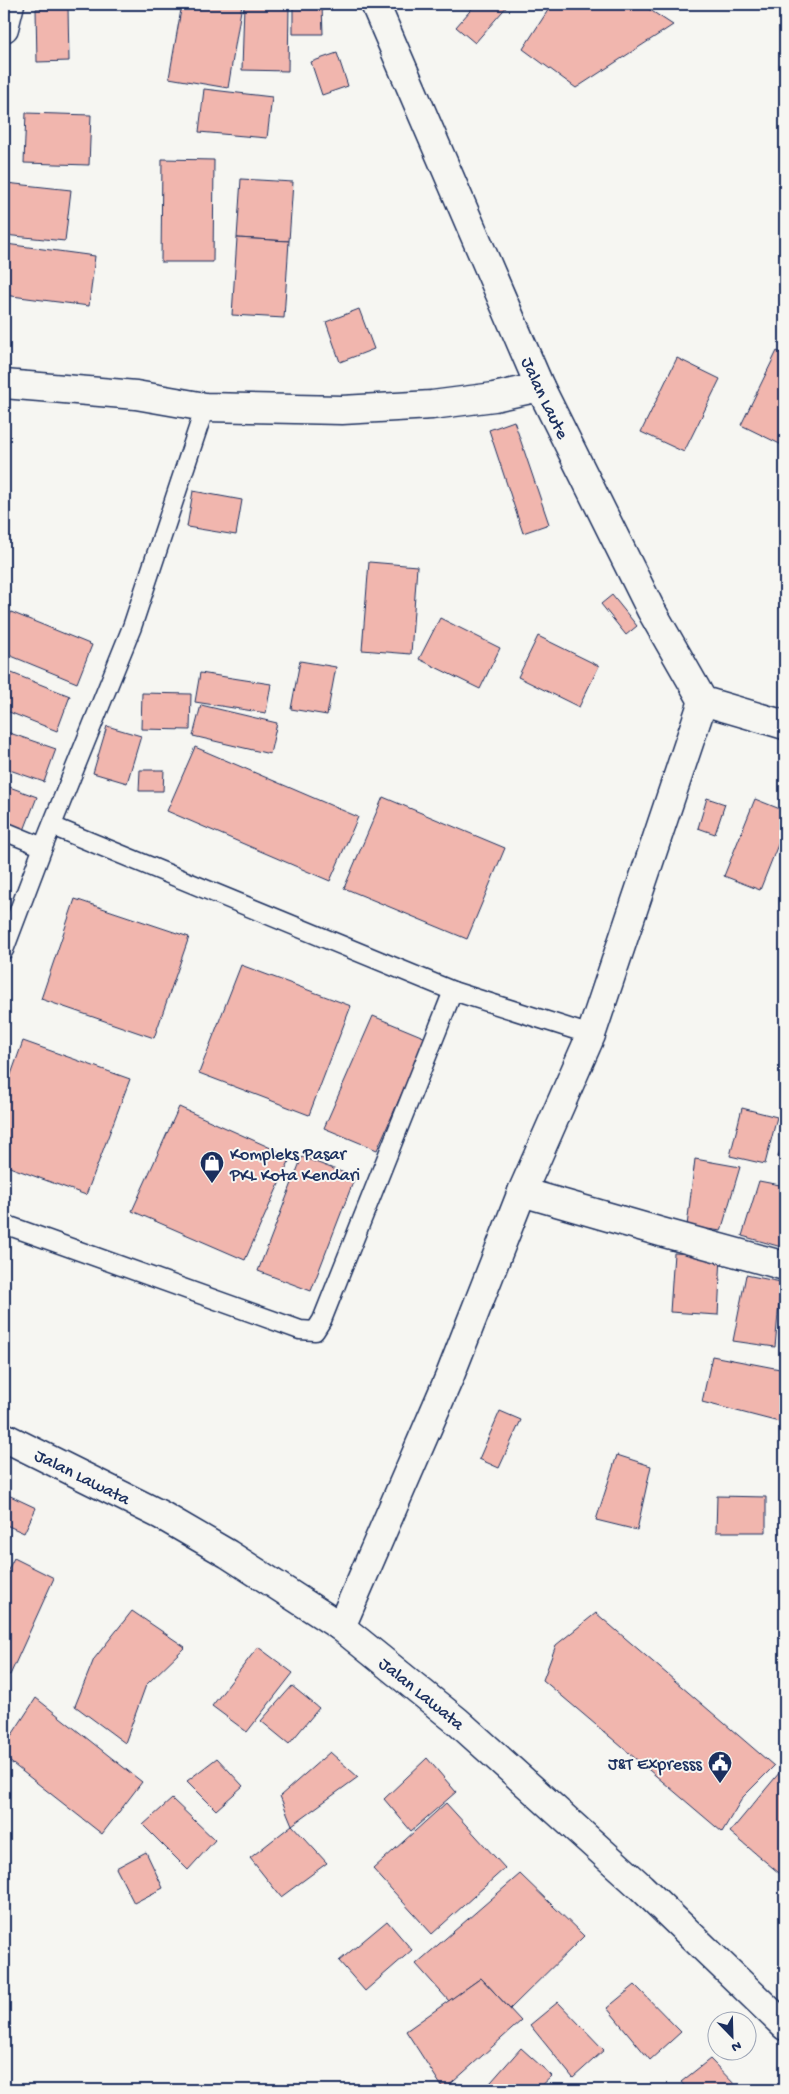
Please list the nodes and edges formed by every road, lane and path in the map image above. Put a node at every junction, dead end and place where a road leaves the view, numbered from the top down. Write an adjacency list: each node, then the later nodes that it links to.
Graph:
1 (10, 4): 3 (street)
2 (375, 4): 5 (street, Jalan Laute)
3 (4, 28)
4 (4, 384): 6 (street)
5 (540, 387): 6 (street); 7 (street, Jalan Laute)
6 (205, 407): 9 (lane)
7 (703, 701): 8 (street); 14 (street)
8 (785, 726)
9 (52, 826): 11 (lane); 13 (lane)
10 (4, 831): 11 (lane)
11 (43, 847): 12 (lane)
12 (4, 950)
13 (453, 991): 14 (lane); 16 (lane)
14 (591, 1035): 15 (street)
15 (522, 1192): 17 (street); 19 (street)
16 (4, 1224)
17 (785, 1266)
18 (4, 1437): 19 (street, Jalan Lawata)
19 (341, 1627): 20 (street, Jalan Lawata)
20 (785, 2026)

